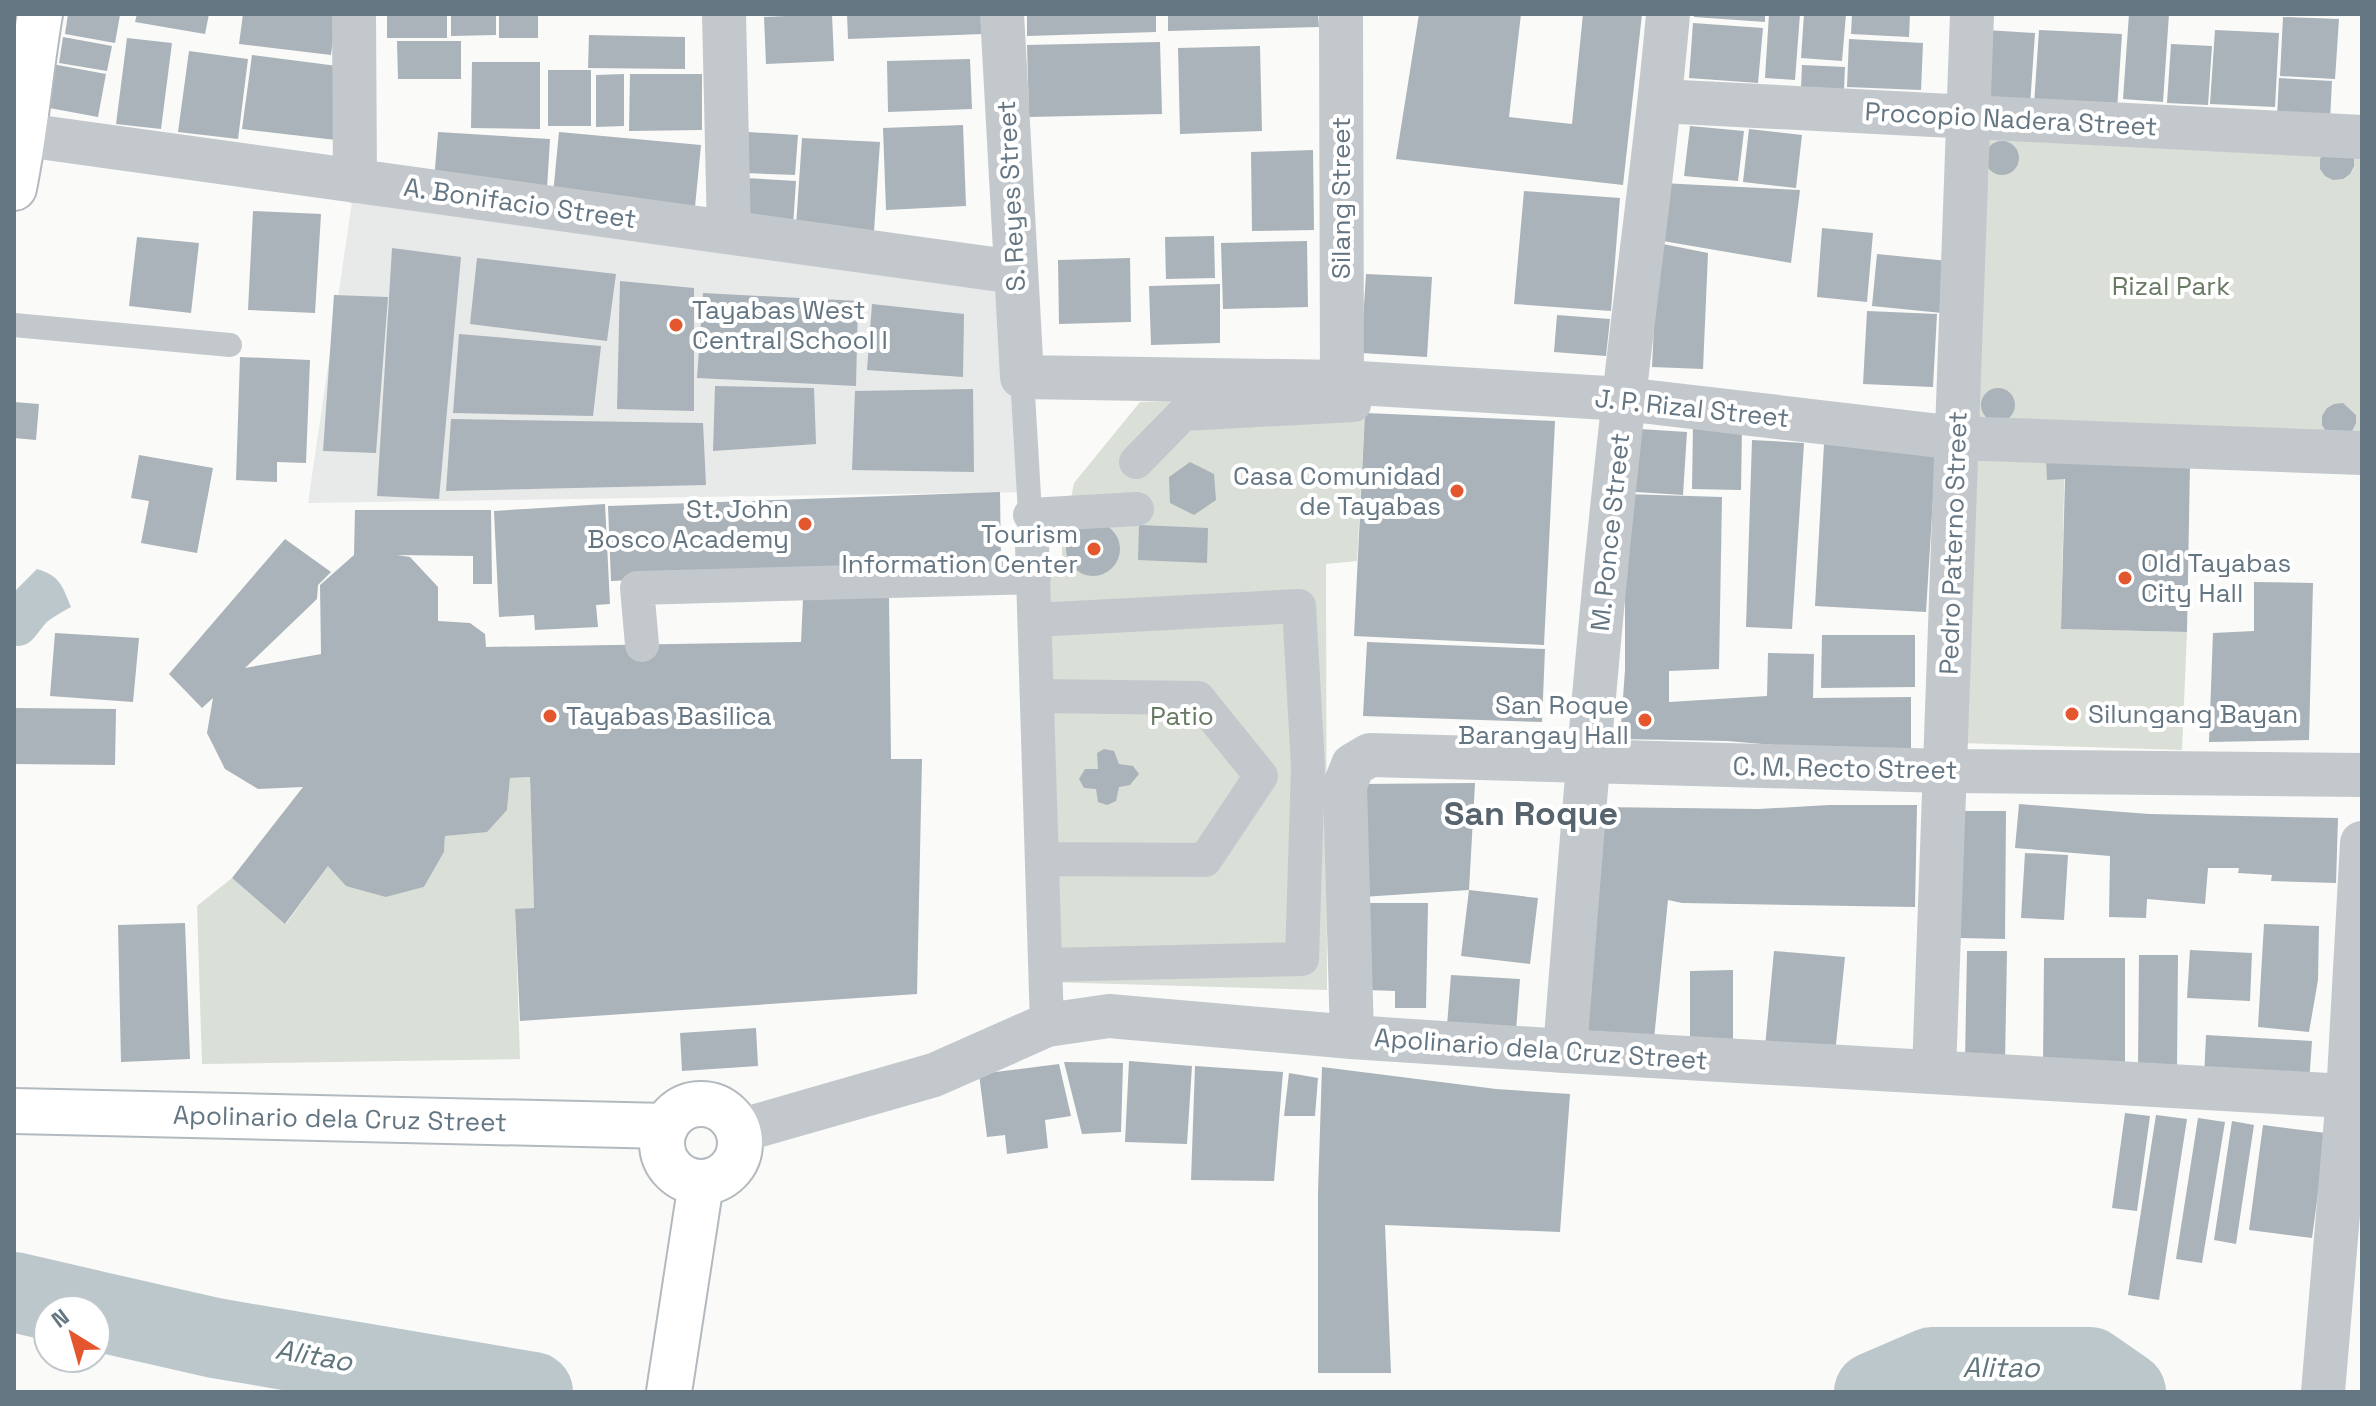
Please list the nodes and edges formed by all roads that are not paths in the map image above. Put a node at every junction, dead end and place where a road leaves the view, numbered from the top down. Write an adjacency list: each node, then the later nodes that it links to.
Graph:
1 (40, 14): 10 (main road)
2 (354, 14): 12 (street)
3 (724, 14): 14 (street)
4 (1002, 14): 15 (street, S. Reyes Street)
5 (1341, 14): 19 (street, Silang Street)
6 (1668, 14): 8 (street, M. Ponce Street)
7 (1972, 14): 9 (street, Pedro Paterno Street)
8 (1660, 101): 9 (street, Procopio Nadera Street); 20 (street, M. Ponce Street)
9 (1968, 117): 11 (street, Procopio Nadera Street); 21 (street, Pedro Paterno Street)
10 (25, 135): 12 (street, A. Bonifacio Street); 13 (main road)
11 (2362, 137)
12 (355, 181): 14 (street, A. Bonifacio Street)
13 (14, 188)
14 (729, 232): 15 (street, A. Bonifacio Street)
15 (1015, 272): 18 (street, S. Reyes Street)
16 (14, 325): 17 (lane)
17 (230, 345)
18 (1022, 377): 19 (street, J. P. Rizal Street); 25 (lane)
19 (1348, 394): 20 (street, J. P. Rizal Street); 23 (street)
20 (1624, 399): 21 (street, J. P. Rizal Street); 29 (street, M. Ponce Street)
21 (1957, 438): 22 (street, J. P. Rizal Street); 30 (street, Pedro Paterno Street)
22 (2362, 453)
23 (1136, 462)
24 (1137, 509): 25 (street)
25 (1032, 545): 26 (street); 27 (street)
26 (1035, 620): 28 (street); 31 (street)
27 (642, 645)
28 (1037, 696): 33 (street); 35 (street)
29 (1587, 761): 30 (street, C. M. Recto Street); 31 (street, C. M. Recto Street); 39 (street, M. Ponce Street)
30 (1945, 771): 32 (street, C. M. Recto Street); 40 (street, Pedro Paterno Street)
31 (1335, 772): 33 (street); 36 (street); 38 (street)
32 (2362, 775)
33 (1261, 776): 35 (street)
34 (2362, 843): 41 (street)
35 (1043, 859): 36 (street)
36 (1046, 965): 37 (street)
37 (1047, 1025): 38 (street, Apolinario dela Cruz Street); 44 (street, Apolinario dela Cruz Street)
38 (1352, 1037): 39 (street, Apolinario dela Cruz Street)
39 (1565, 1051): 40 (street, Apolinario dela Cruz Street)
40 (1934, 1072): 41 (street, Apolinario dela Cruz Street)
41 (2355, 1096): 47 (street)
42 (14, 1111): 43 (main road, Apolinario dela Cruz Street)
43 (666, 1126): 44 (main road); 45 (main road)
44 (739, 1131): 45 (main road)
45 (701, 1183): 46 (main road)
46 (669, 1392)
47 (2323, 1392)

